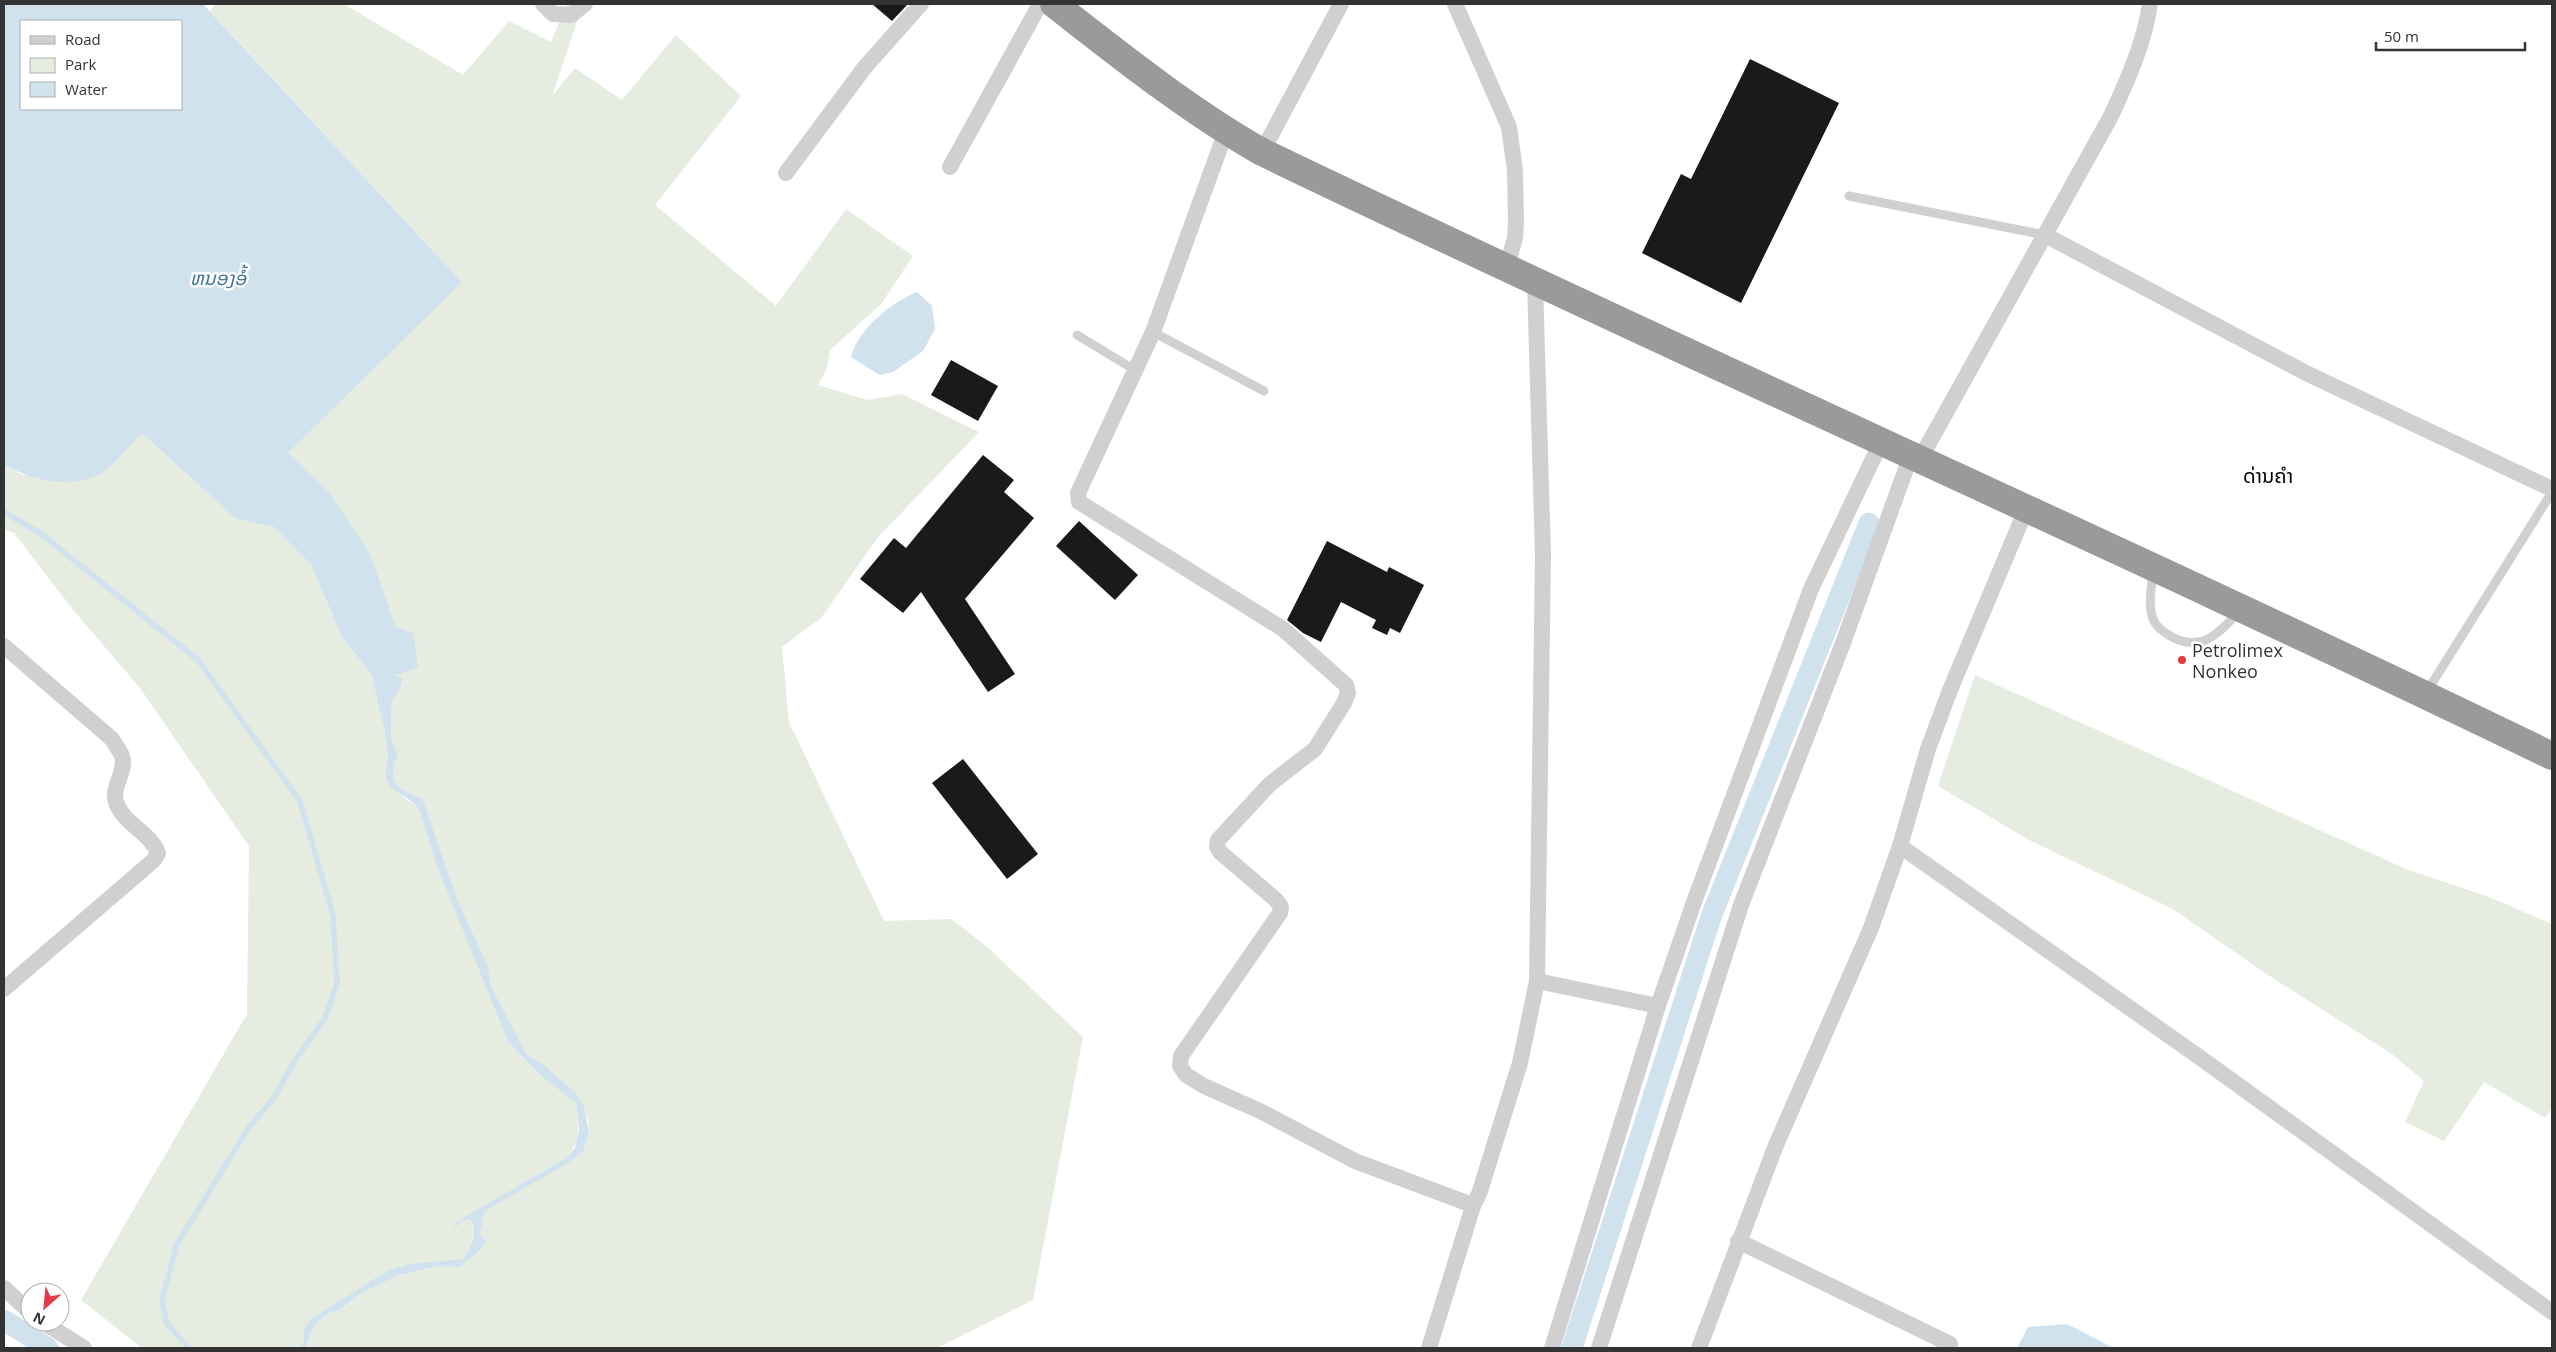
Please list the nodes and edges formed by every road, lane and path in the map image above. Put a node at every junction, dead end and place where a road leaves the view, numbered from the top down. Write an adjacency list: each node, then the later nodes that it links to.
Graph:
1 (543, 4): 2 (street)
2 (585, 4)
3 (921, 4): 12 (street)
4 (1040, 4): 11 (street)
5 (1054, 4): 9 (highway)
6 (1341, 4): 10 (street)
7 (1454, 4): 15 (street)
8 (2150, 4): 14 (street)
9 (1226, 131): 10 (highway); 17 (street)
10 (1262, 152): 15 (highway)
11 (950, 167)
12 (786, 173)
13 (1849, 196): 14 (lane)
14 (2045, 235): 22 (street); 23 (street)
15 (1506, 269): 16 (highway)
16 (1535, 283): 21 (highway); 31 (street)
17 (1153, 332): 19 (street); 20 (lane)
18 (1077, 335): 19 (lane)
19 (1136, 370): 34 (street)
20 (1264, 391)
21 (1882, 440): 22 (highway); 33 (street)
22 (1916, 457): 24 (highway); 44 (street)
23 (2552, 490): 28 (lane)
24 (2027, 508): 25 (highway); 30 (street)
25 (2154, 566): 26 (highway); 26 (lane)
26 (2243, 608): 28 (highway)
27 (4, 646): 32 (street)
28 (2425, 694): 29 (highway)
29 (2552, 756)
30 (1900, 846): 35 (street); 38 (street)
31 (1536, 981): 33 (street); 34 (street)
32 (4, 990)
33 (1658, 1006): 43 (street)
34 (1474, 1203): 42 (street)
35 (1738, 1241): 40 (street); 45 (street)
36 (4, 1288): 37 (street)
37 (20, 1303)
38 (2552, 1312)
39 (59, 1332): 41 (street)
40 (1950, 1344)
41 (84, 1348)
42 (1429, 1348)
43 (1552, 1348)
44 (1599, 1348)
45 (1699, 1348)

